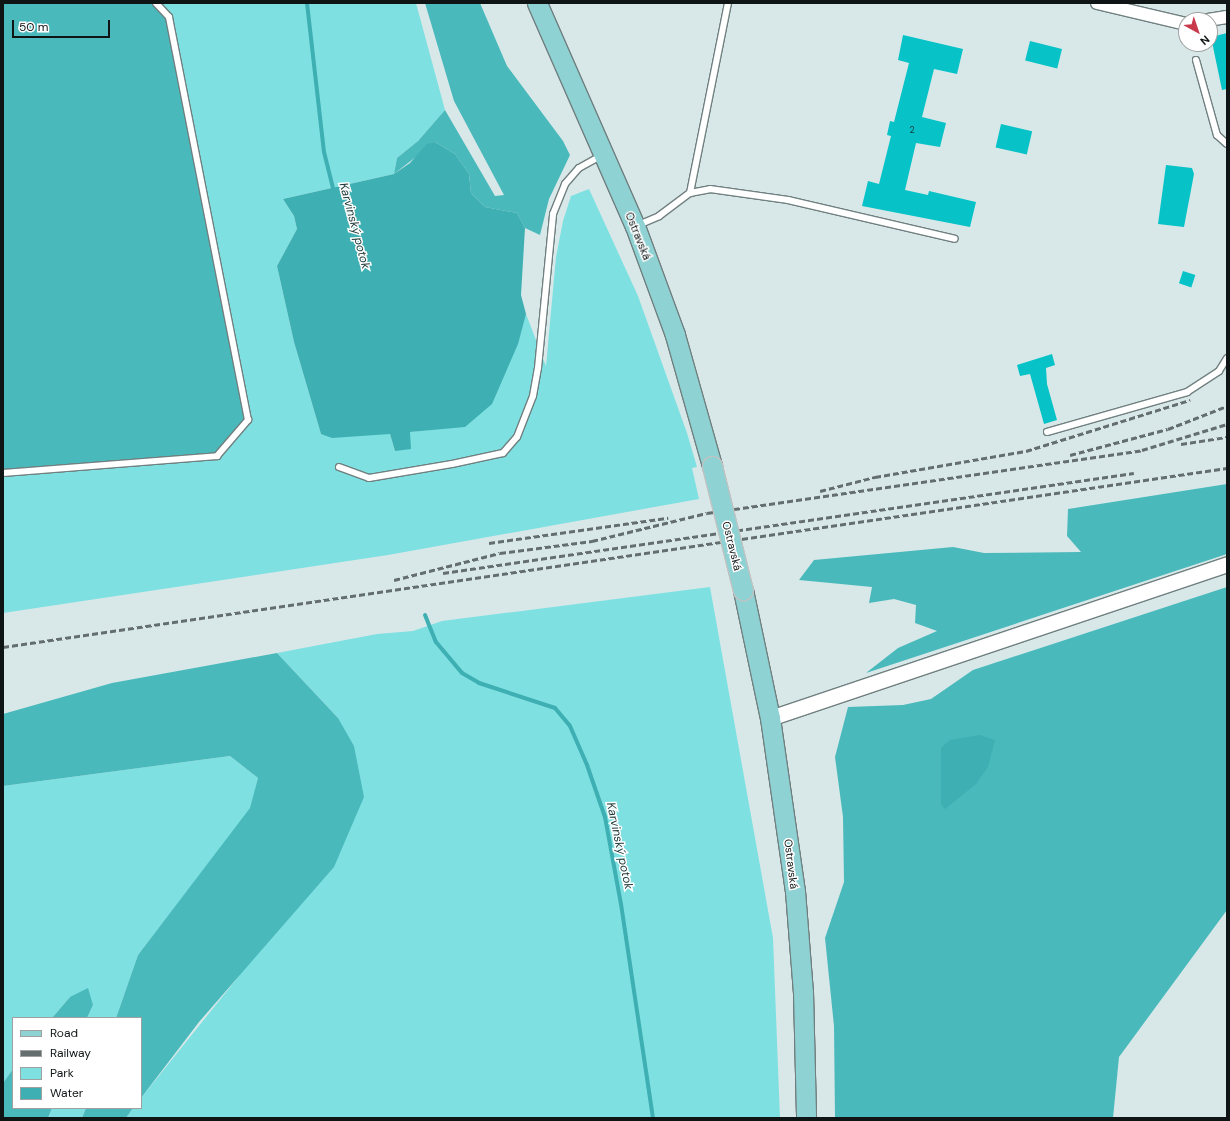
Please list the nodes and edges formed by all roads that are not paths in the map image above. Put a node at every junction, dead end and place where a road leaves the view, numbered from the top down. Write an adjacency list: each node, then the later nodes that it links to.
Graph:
1 (156, 3): 15 (lane)
2 (537, 3): 8 (main road, Ostravská)
3 (728, 3): 9 (lane)
4 (1097, 3): 5 (street)
5 (1178, 22)
6 (1196, 60): 7 (lane)
7 (1227, 144)
8 (602, 155): 10 (main road, Ostravská); 14 (lane)
9 (690, 193): 10 (lane); 11 (lane)
10 (635, 226): 17 (main road, Ostravská, bridge)
11 (955, 239)
12 (1227, 358): 13 (lane)
13 (1047, 432)
14 (339, 467)
15 (3, 473)
16 (1227, 564): 17 (street)
17 (770, 718): 18 (main road, Ostravská)
18 (806, 1118)

